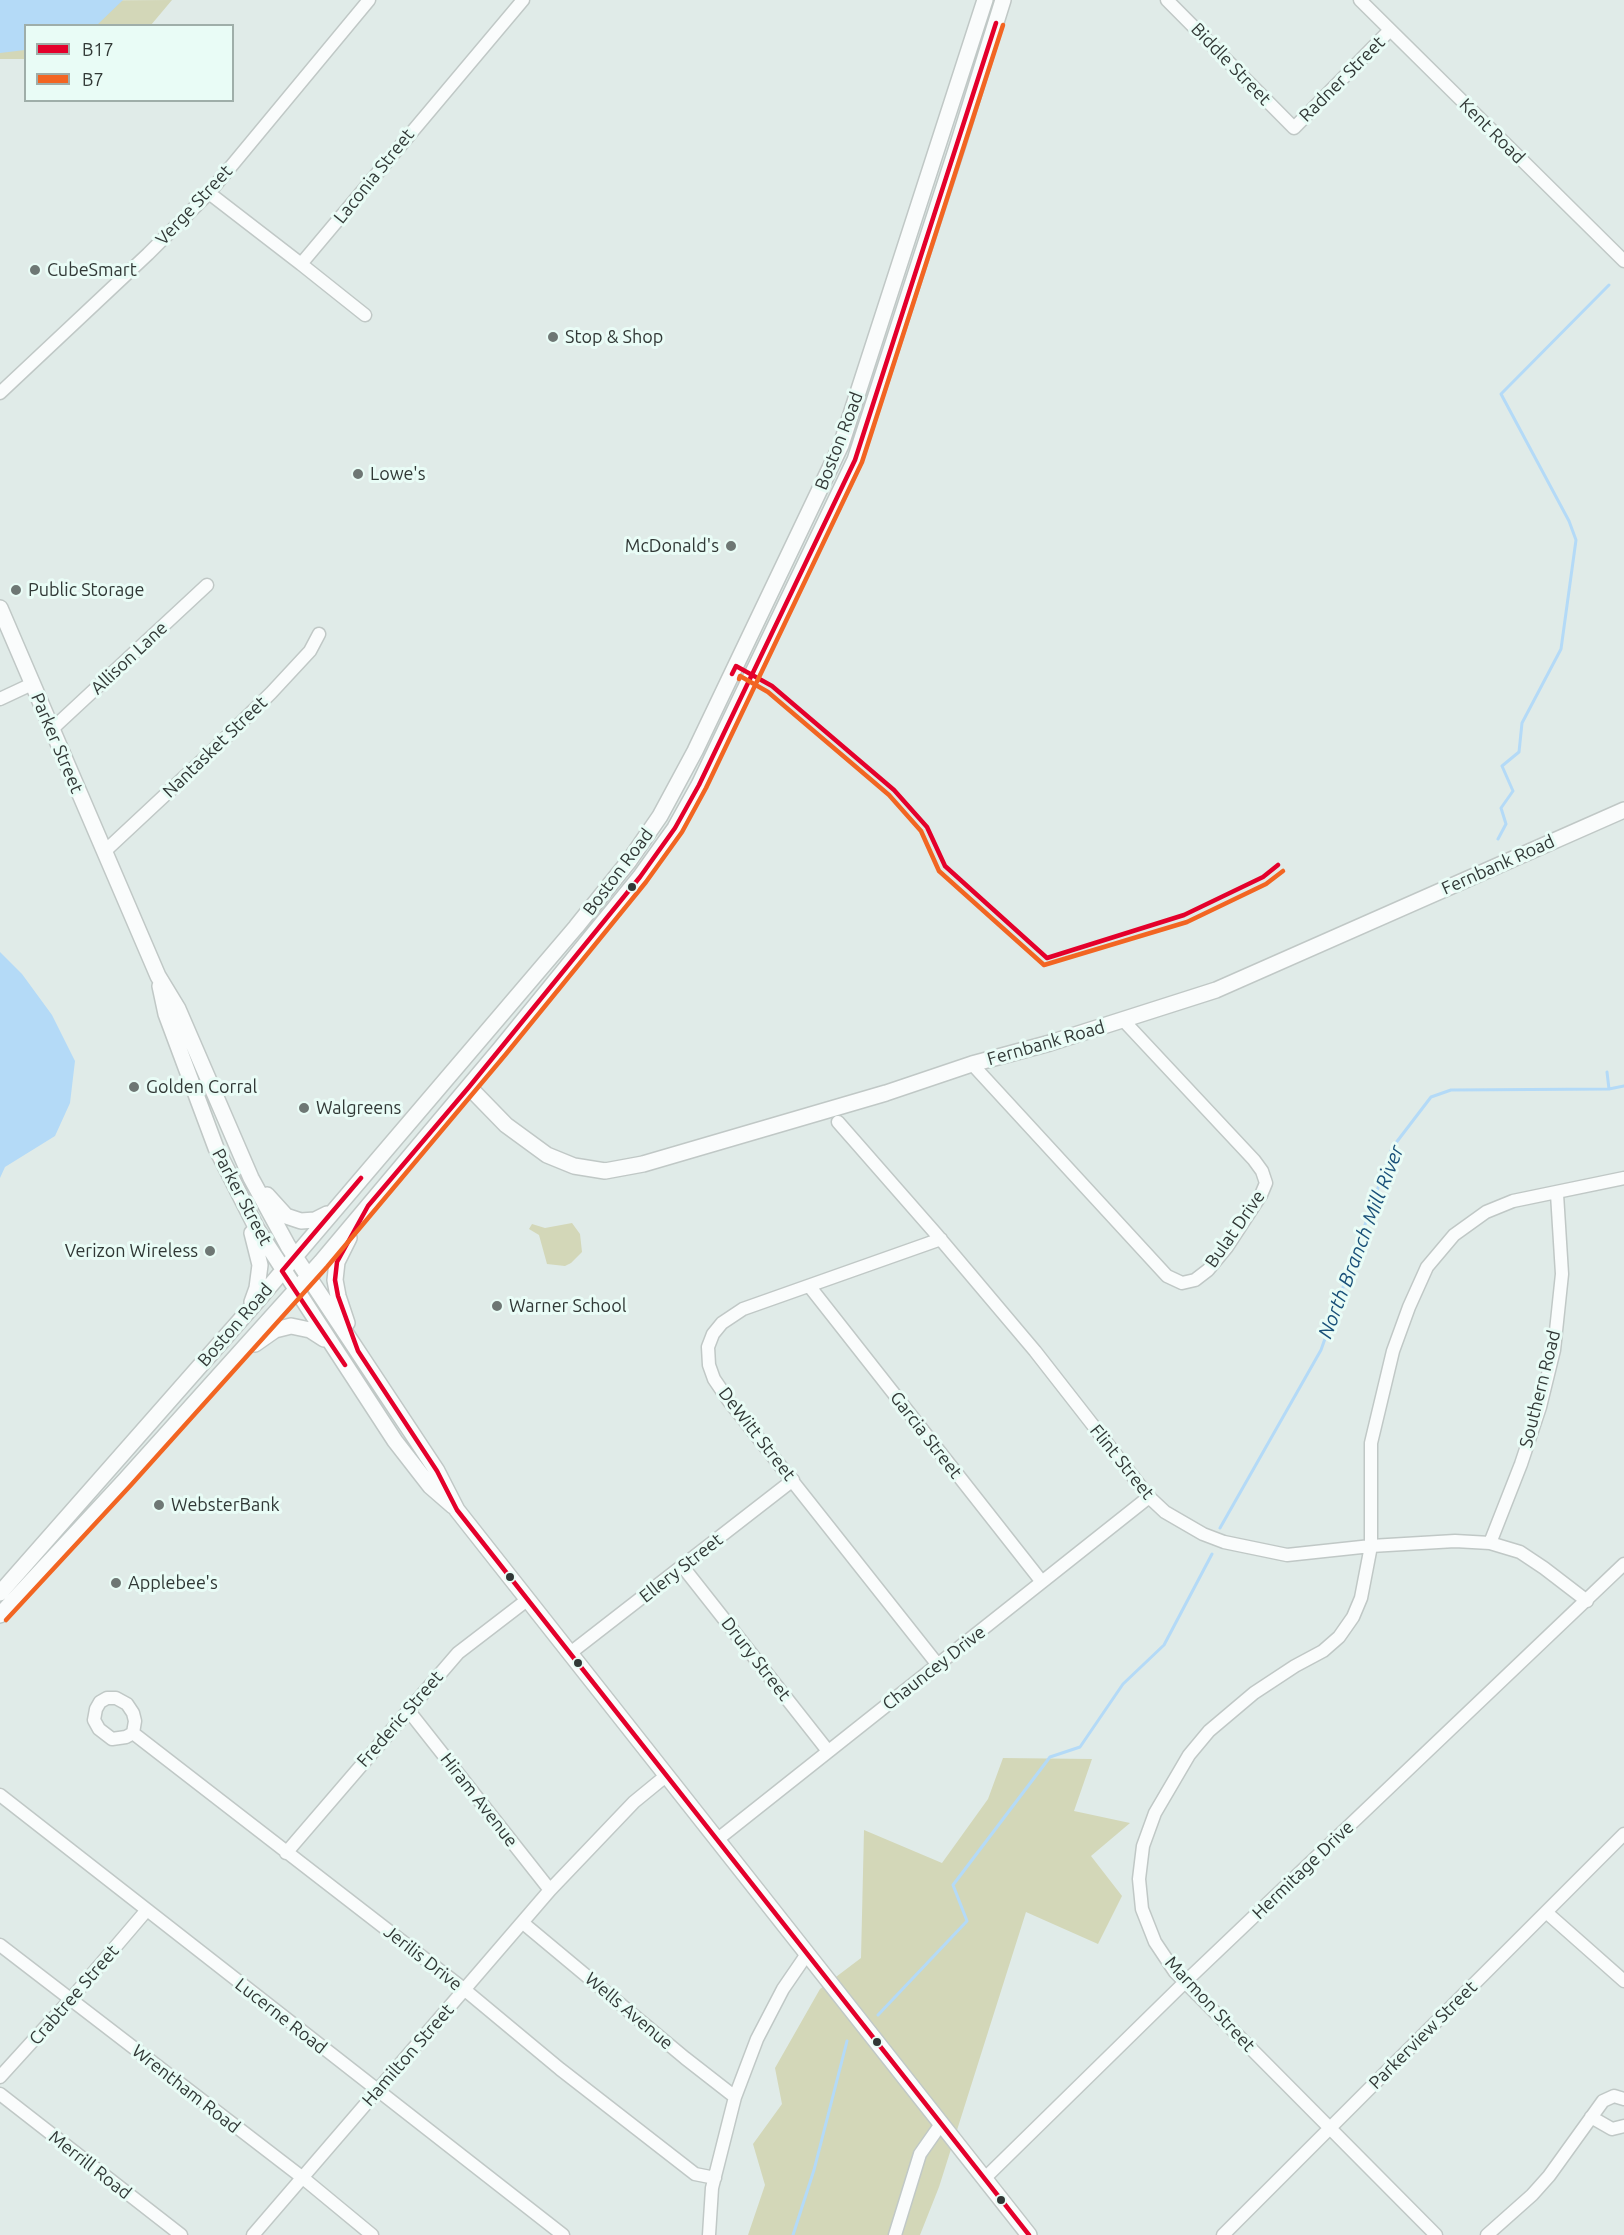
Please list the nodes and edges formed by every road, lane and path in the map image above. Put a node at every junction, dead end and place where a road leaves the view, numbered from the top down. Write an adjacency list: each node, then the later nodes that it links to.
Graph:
1 (369, 0): 9 (street, Verge Street)
2 (523, 0): 11 (street, Laconia Street)
3 (985, 0): 32 (main road, Boston Road)
4 (1003, 0): 25 (main road, Boston Road)
5 (1167, 0): 8 (street, Biddle Street)
6 (1367, 2): 7 (street, Kent Road)
7 (1390, 30): 8 (street, Radner Street); 10 (street, Kent Road)
8 (1294, 128)
9 (209, 193): 11 (street); 13 (street, Verge Street)
10 (1624, 261)
11 (301, 264): 12 (street)
12 (365, 315)
13 (0, 393)
14 (207, 585): 19 (street, Allison Lane)
15 (0, 608): 17 (main road, Parker Street)
16 (319, 634): 21 (street, Nantasket Street)
17 (32, 684): 18 (street); 19 (main road, Parker Street)
18 (0, 699)
19 (51, 730): 21 (main road, Parker Street)
20 (1624, 810): 23 (main road, Fernbank Road)
21 (104, 852): 22 (main road, Parker Street)
22 (158, 976): 27 (main road, Parker Street); 29 (main road, Parker Street)
23 (1123, 1020): 24 (main road, Fernbank Road); 24 (street, Bulat Drive)
24 (972, 1064): 25 (main road, Fernbank Road)
25 (469, 1087): 31 (main road, Boston Road)
26 (838, 1122): 33 (street, Flint Street)
27 (251, 1178): 32 (main road); 34 (main road, Parker Street)
28 (1624, 1178): 30 (street)
29 (231, 1180): 35 (main road, Parker Street); 39 (main road)
30 (1557, 1194): 46 (street, Southern Road); 47 (street)
31 (368, 1206): 36 (main road, Boston Road); 40 (main road)
32 (337, 1207): 34 (main road, Boston Road)
33 (941, 1239): 37 (street, DeWitt Street); 44 (street, Flint Street)
34 (295, 1256): 35 (main road, Boston Road); 36 (main road, Parker Street)
35 (282, 1271): 38 (main road, Parker Street); 39 (main road, Boston Road)
36 (308, 1275): 38 (main road, Boston Road); 40 (main road, Parker Street)
37 (810, 1287): 43 (street, DeWitt Street); 50 (street, Garcia Street)
38 (295, 1290): 41 (main road, Parker Street); 42 (main road, Boston Road)
39 (240, 1320): 51 (main road, Boston Road)
40 (358, 1351): 45 (main road, Parker Street)
41 (338, 1354): 42 (main road); 45 (main road, Parker Street)
42 (220, 1373): 54 (main road, Boston Road)
43 (793, 1480): 49 (street, Ellery Street); 56 (street, DeWitt Street)
44 (1149, 1497): 47 (street, Flint Street); 50 (street, Chauncey Drive)
45 (457, 1510): 52 (main road, Parker Street)
46 (1490, 1543): 47 (street, Flint Street); 53 (street, Flint Street)
47 (1371, 1546): 72 (street, Marmon Street)
48 (1624, 1564): 53 (street, Hermitage Drive)
49 (683, 1567): 55 (street, Ellery Street); 59 (street, Drury Street)
50 (1042, 1582): 56 (street, Chauncey Drive)
51 (0, 1593)
52 (527, 1600): 55 (main road, Parker Street); 57 (street, Frederic Street)
53 (1587, 1601): 72 (street, Hermitage Drive)
54 (0, 1615)
55 (569, 1654): 60 (main road, Parker Street)
56 (938, 1665): 59 (street, Chauncey Drive)
57 (408, 1710): 64 (street, Frederic Street); 65 (street, Hiram Avenue)
58 (133, 1733): 64 (street, Jerilis Drive)
59 (828, 1751): 63 (street, Chauncey Drive)
60 (667, 1775): 63 (main road, Parker Street); 65 (street, Hamilton Street)
61 (0, 1795): 66 (street, Lucerne Road)
62 (1624, 1834): 67 (street, Parkerview Street)
63 (718, 1839): 70 (main road, Parker Street)
64 (286, 1852): 73 (street, Jerilis Drive)
65 (550, 1890): 68 (street, Hamilton Street)
66 (146, 1911): 74 (street, Crabtree Street); 76 (street, Lucerne Road)
67 (1546, 1912): 71 (street); 83 (street, Parkerview Street)
68 (523, 1923): 73 (street, Hamilton Street); 78 (street, Wells Avenue)
69 (0, 1945): 74 (street, Wrentham Road)
70 (807, 1954): 78 (street); 81 (main road, Parker Street)
71 (1624, 1981)
72 (1185, 1983): 83 (street, Marmon Street); 86 (street, Hermitage Drive)
73 (465, 1990): 76 (street, Hamilton Street); 85 (street, Jerilis Drive)
74 (70, 2000): 75 (street, Crabtree Street); 84 (street, Wrentham Road)
75 (0, 2077)
76 (376, 2090): 84 (street, Hamilton Street); 90 (street, Lucerne Road)
77 (0, 2094): 87 (street, Merrill Road)
78 (735, 2097): 85 (street)
79 (1624, 2099): 80 (street)
80 (1591, 2117): 82 (street); 96 (street)
81 (941, 2124): 86 (main road, Parker Street); 92 (street)
82 (1624, 2126)
83 (1330, 2128): 94 (street, Parkerview Street); 95 (street, Marmon Street)
84 (303, 2178): 88 (street, Hamilton Street); 89 (street, Wrentham Road)
85 (715, 2178): 91 (street)
86 (985, 2178): 93 (main road, Parker Street)
87 (181, 2235)
88 (253, 2235)
89 (372, 2235)
90 (562, 2235)
91 (709, 2235)
92 (894, 2235)
93 (1029, 2235)
94 (1223, 2235)
95 (1436, 2235)
96 (1487, 2235)

